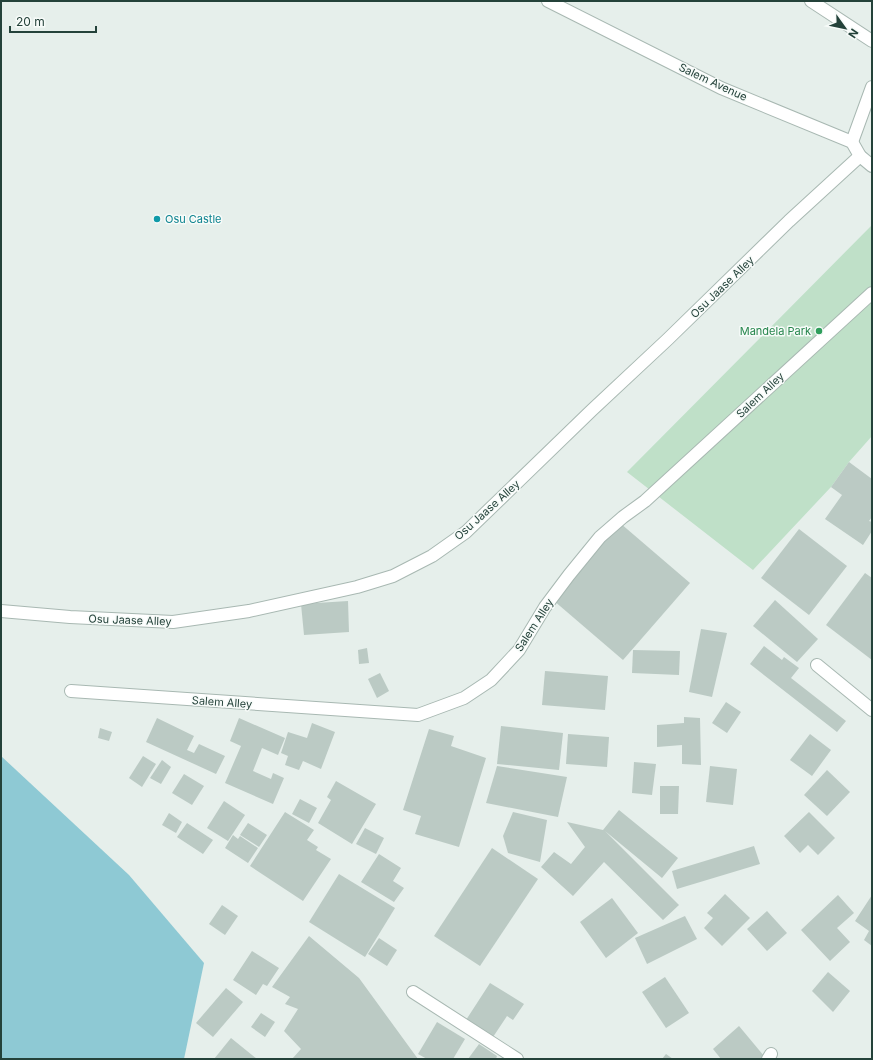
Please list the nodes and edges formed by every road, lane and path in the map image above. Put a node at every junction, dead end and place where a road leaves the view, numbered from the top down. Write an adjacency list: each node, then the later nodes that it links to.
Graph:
1 (548, 1): 5 (street, Salem Avenue)
2 (811, 1): 3 (street)
3 (872, 41)
4 (872, 87): 5 (street)
5 (852, 142): 6 (street)
6 (860, 156): 7 (street); 9 (street, Osu Jaase Alley)
7 (872, 166)
8 (872, 293): 11 (street, Salem Alley)
9 (1, 611)
10 (817, 666): 12 (street)
11 (71, 691)
12 (872, 710)
13 (413, 992): 14 (street)
14 (517, 1059)

